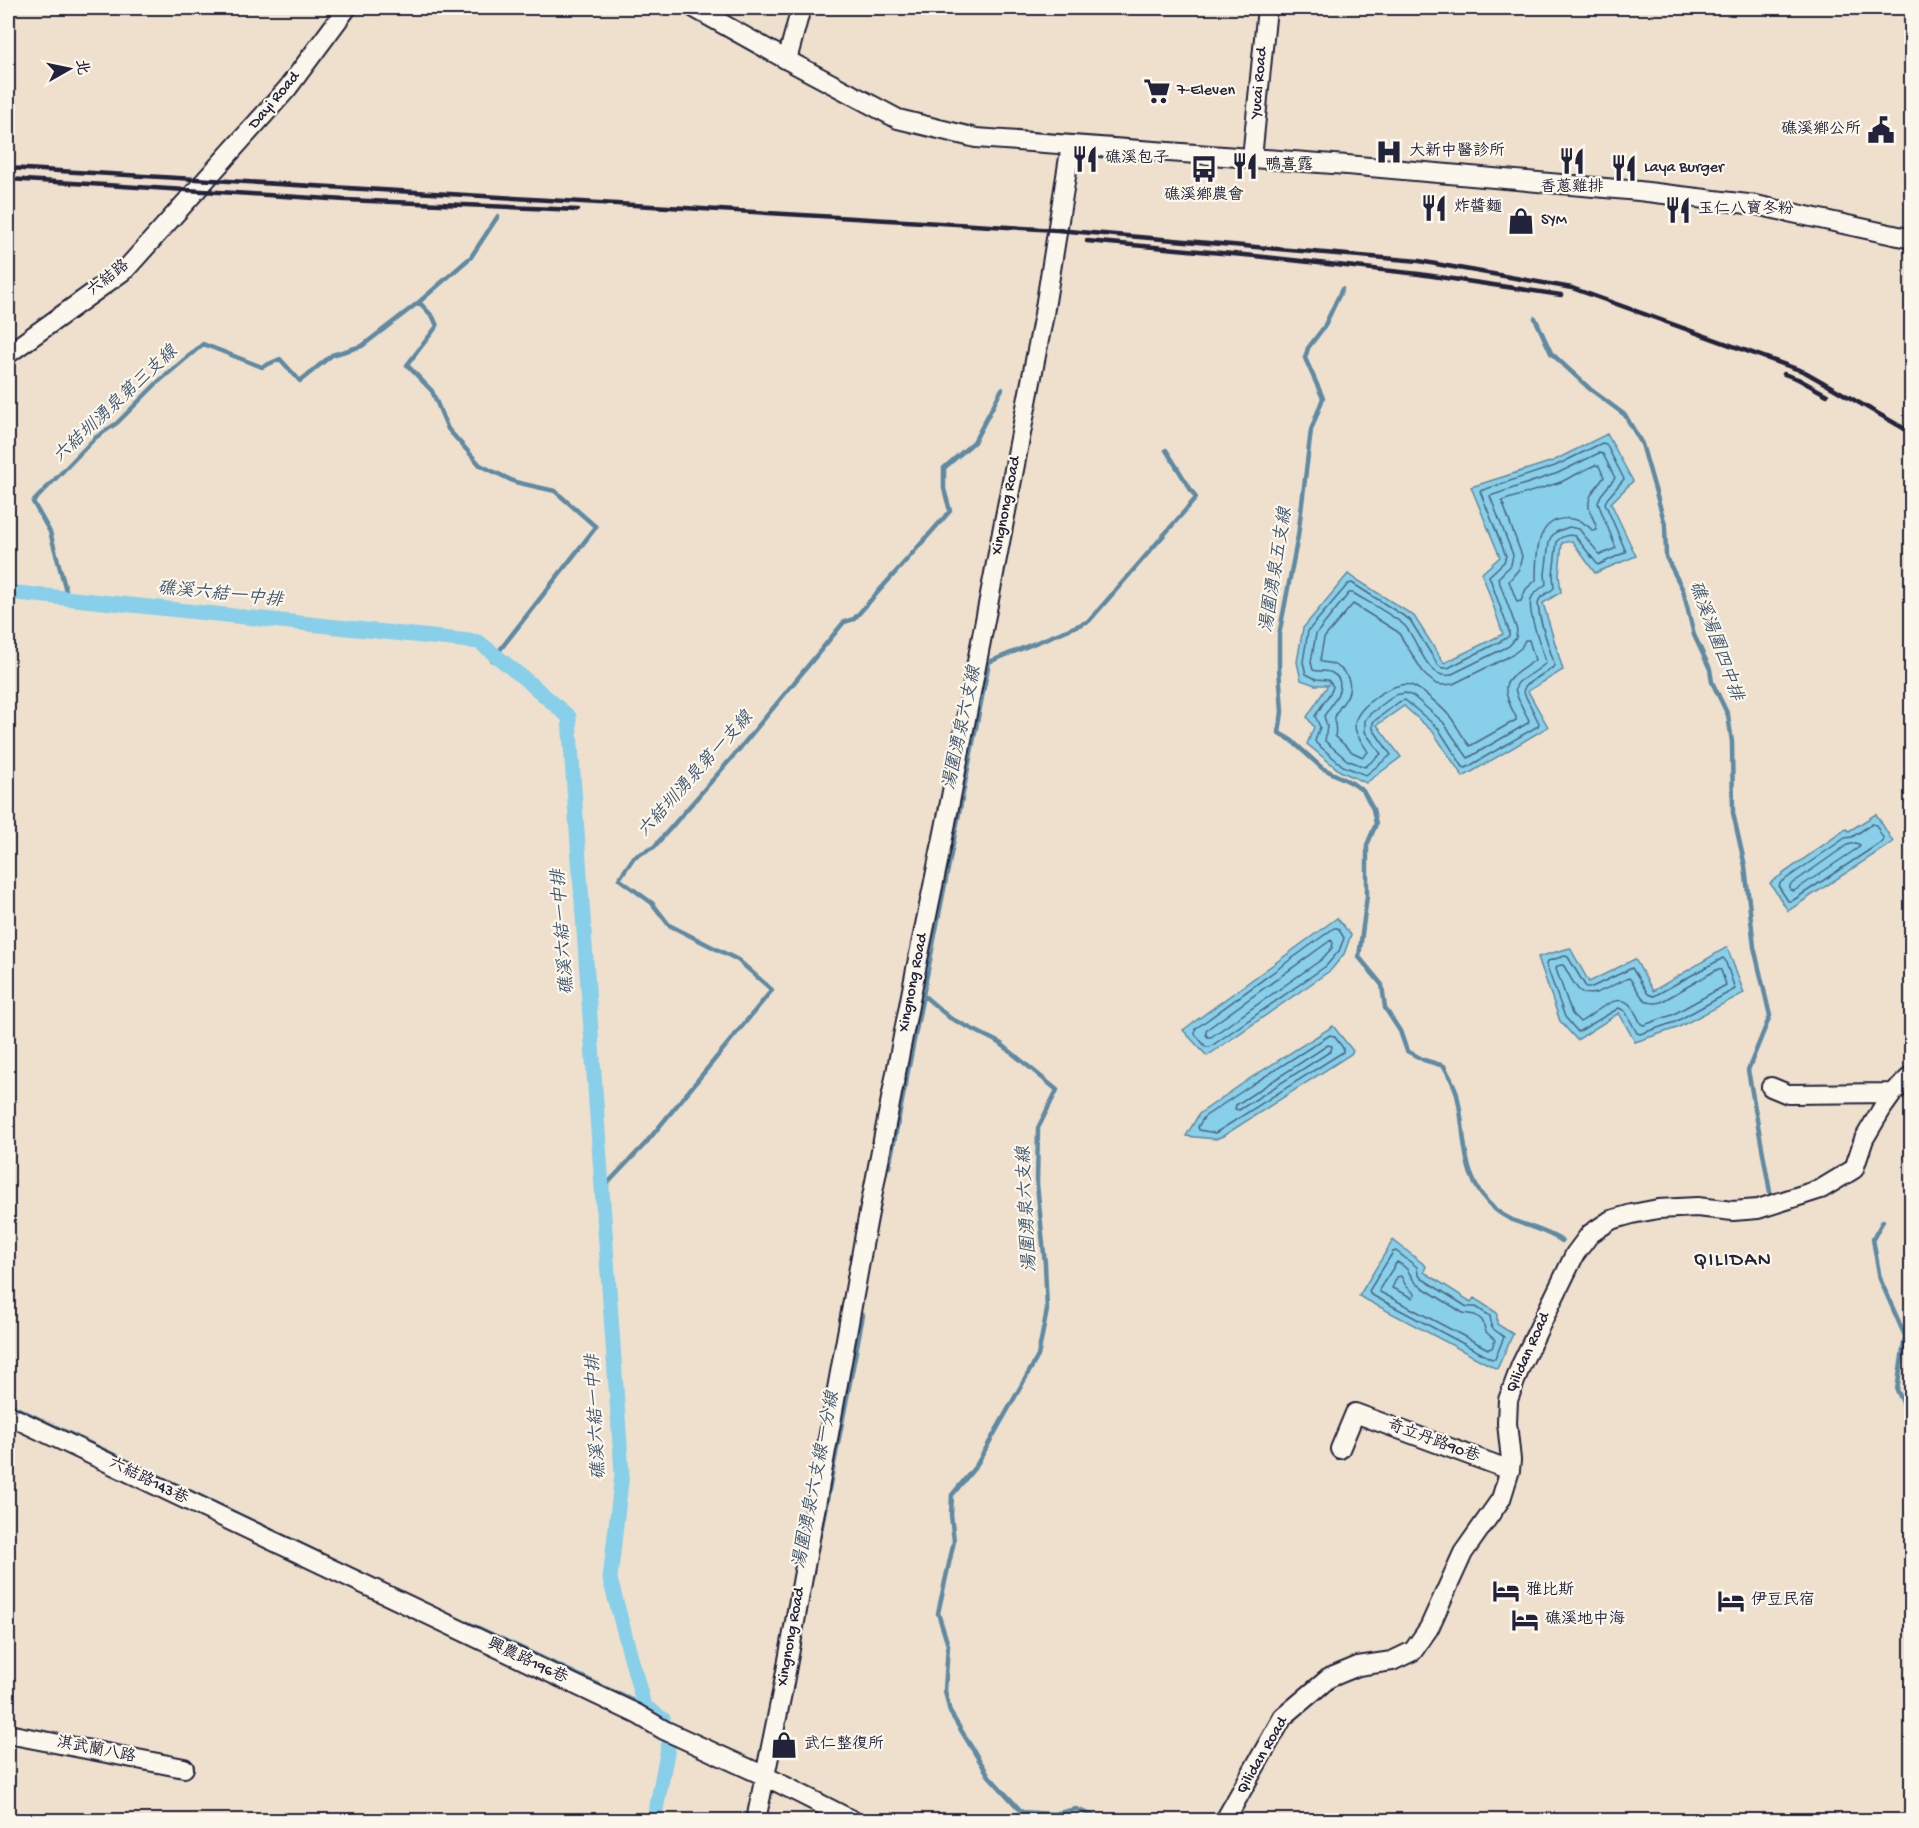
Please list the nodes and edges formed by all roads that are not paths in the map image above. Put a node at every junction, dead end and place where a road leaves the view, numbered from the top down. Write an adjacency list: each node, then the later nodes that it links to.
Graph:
1 (347, 8): 8 (street, Dayi Road)
2 (694, 8): 5 (street)
3 (801, 8): 5 (street)
4 (1267, 8): 7 (street, Yucai Road)
5 (787, 60): 6 (street)
6 (1071, 145): 7 (street); 20 (street, Xingnong Road)
7 (1252, 158): 9 (street)
8 (196, 190): 10 (street, 六結路)
9 (1911, 239)
10 (8, 354)
11 (1911, 1075): 13 (street, Qilidan Road)
12 (1771, 1087): 13 (street)
13 (1893, 1093): 16 (street, Qilidan Road)
14 (8, 1415): 17 (street, 六結路143巷)
15 (1340, 1449): 16 (street, 奇立丹路90巷)
16 (1510, 1470): 23 (street, Qilidan Road)
17 (288, 1549): 20 (street, 興農路196巷)
18 (8, 1734): 19 (street, 淇武蘭八路)
19 (184, 1768)
20 (765, 1776): 21 (street, Xingnong Road); 22 (street, 興農路196巷)
21 (756, 1821)
22 (852, 1821)
23 (1225, 1821)

